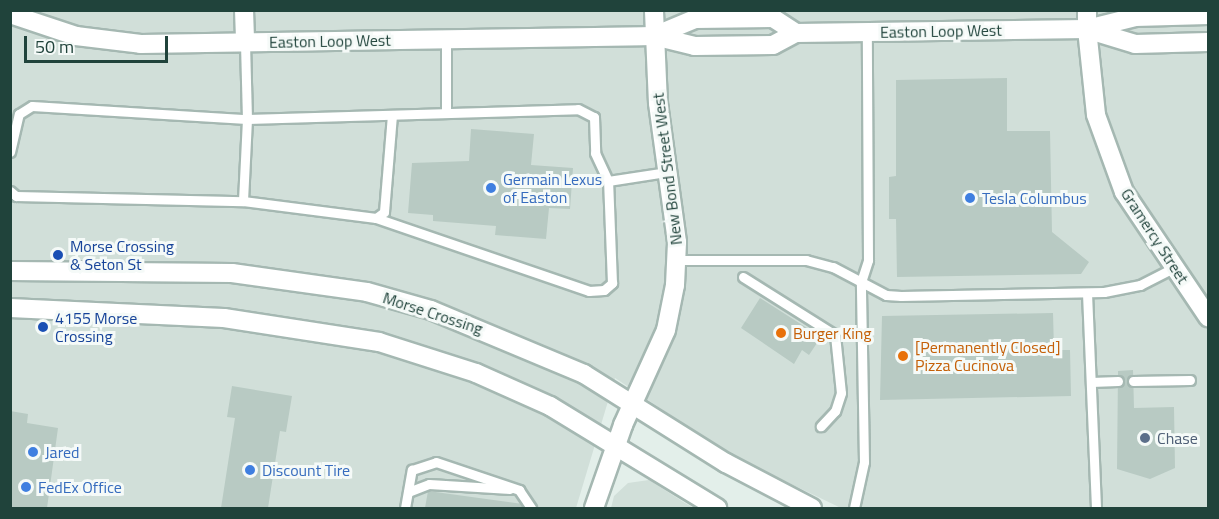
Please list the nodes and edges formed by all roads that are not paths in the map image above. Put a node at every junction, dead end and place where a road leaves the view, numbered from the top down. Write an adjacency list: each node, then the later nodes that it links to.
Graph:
1 (244, 10): 12 (street)
2 (654, 10): 9 (street, New Bond Street West)
3 (1087, 10): 6 (street, Gramercy Street)
4 (10, 14): 12 (street, Easton Loop West)
5 (1209, 15): 6 (street, Easton Loop West)
6 (1087, 29): 7 (street, Easton Loop West); 11 (street, Easton Loop West); 23 (street, Gramercy Street)
7 (867, 32): 8 (street, Easton Loop West); 26 (lane)
8 (796, 33): 9 (street, Easton Loop West); 9 (street, Easton Loop West)
9 (654, 36): 10 (street, Easton Loop West); 17 (street, New Bond Street West)
10 (446, 39): 12 (street, Easton Loop West); 13 (lane)
11 (1209, 42)
12 (245, 43): 15 (lane)
13 (446, 113): 14 (lane); 18 (lane)
14 (392, 115): 15 (lane); 21 (lane)
15 (248, 119): 16 (lane); 20 (lane)
16 (10, 152)
17 (667, 172): 18 (lane); 22 (street, New Bond Street West)
18 (608, 181): 21 (lane)
19 (10, 191): 20 (lane)
20 (243, 201): 21 (lane)
21 (376, 218)
22 (676, 260): 26 (lane); 34 (street, New Bond Street West)
23 (1175, 267): 27 (lane); 29 (street, Gramercy Street)
24 (10, 271): 34 (street, Morse Crossing)
25 (743, 277): 35 (lane)
26 (861, 282): 27 (lane); 44 (lane)
27 (1087, 293): 33 (lane)
28 (10, 308): 36 (street)
29 (1209, 317)
30 (1190, 380): 32 (lane)
31 (1118, 381): 33 (lane)
32 (1133, 381)
33 (1091, 382): 45 (lane)
34 (632, 404): 36 (street, New Bond Street West); 43 (street, Morse Crossing)
35 (821, 426)
36 (616, 443): 41 (street, New Bond Street West); 42 (street)
37 (515, 489): 38 (lane); 38 (lane); 40 (lane)
38 (408, 492): 39 (lane)
39 (405, 508)
40 (531, 508)
41 (594, 508)
42 (717, 508)
43 (812, 508)
44 (854, 508)
45 (1096, 508)

